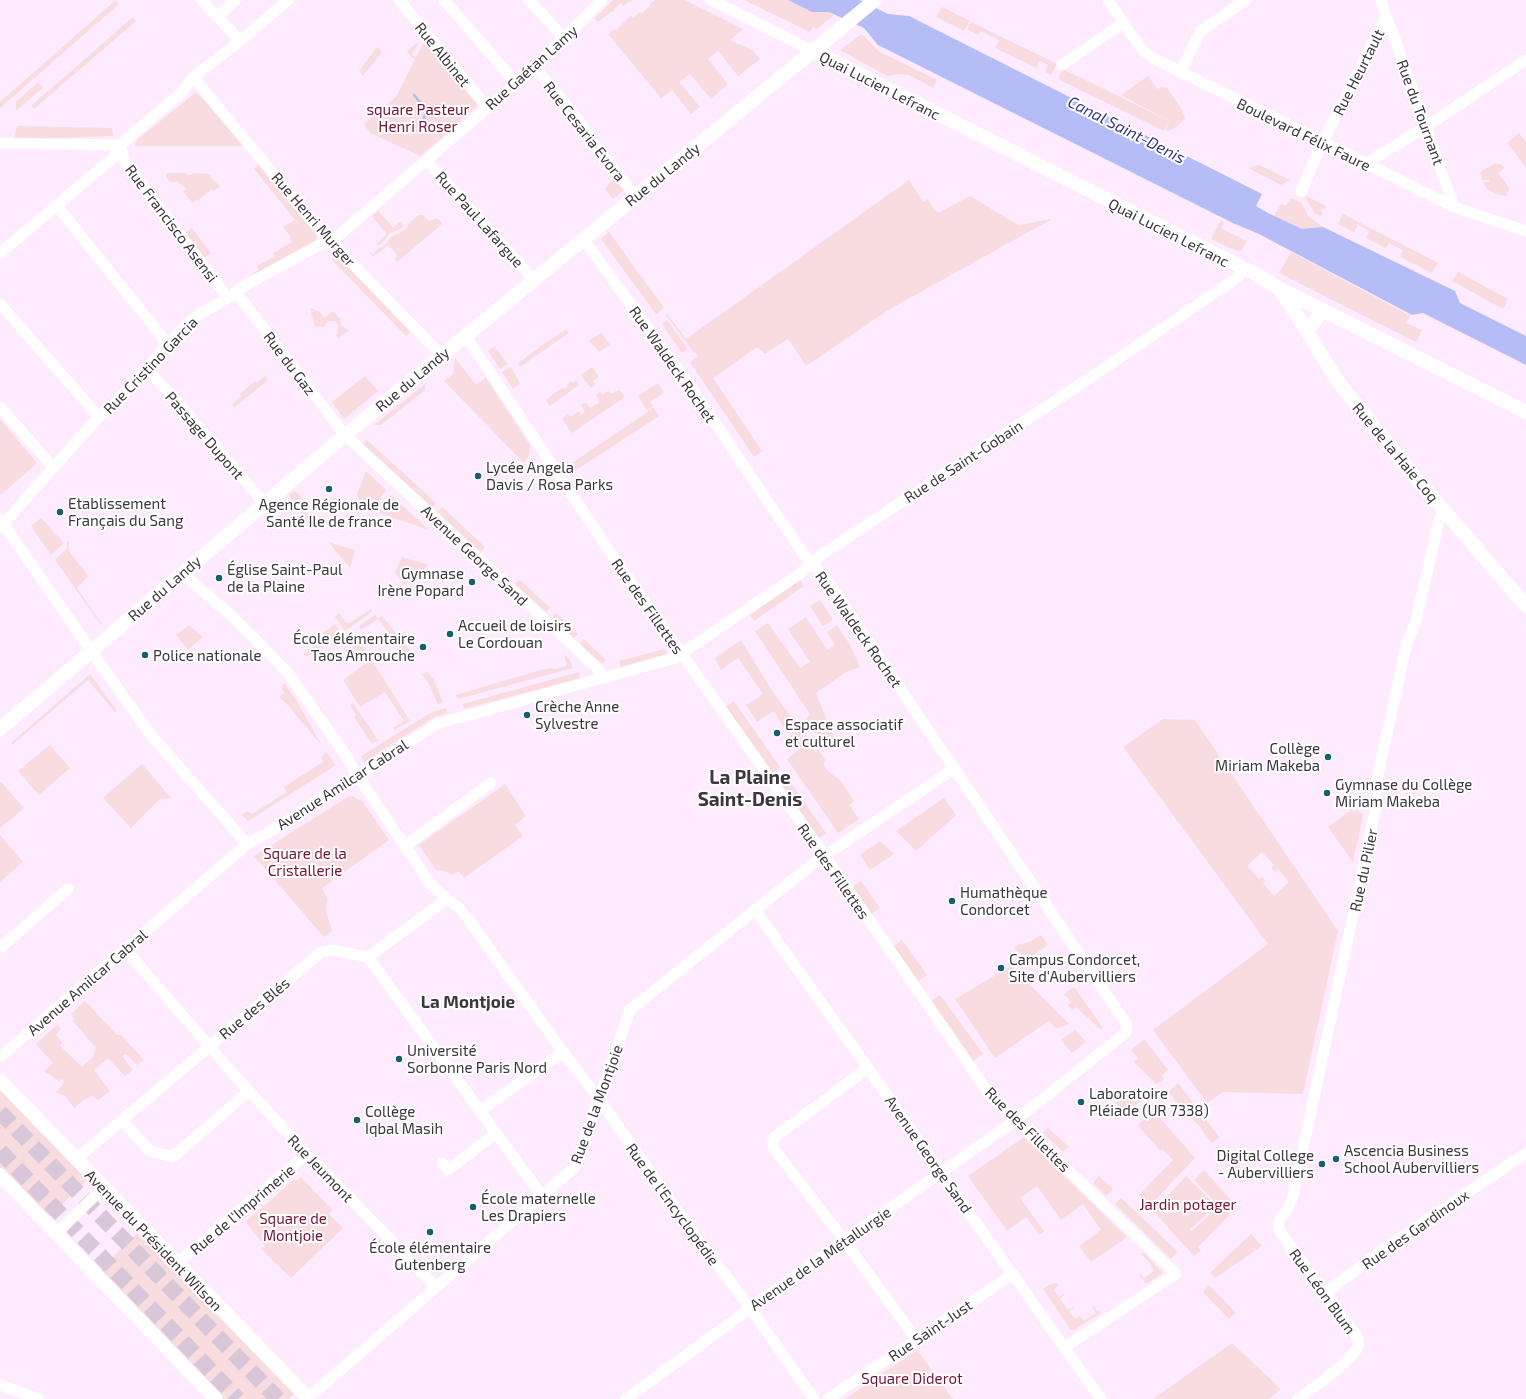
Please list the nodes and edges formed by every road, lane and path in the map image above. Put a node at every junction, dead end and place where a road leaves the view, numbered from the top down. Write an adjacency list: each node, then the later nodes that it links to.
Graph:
1 (202, 0): 13 (street)
2 (236, 0): 13 (street)
3 (288, 0): 17 (street)
4 (399, 0): 25 (street, Rue Albinet)
5 (444, 0): 24 (street)
6 (530, 0): 16 (street)
7 (602, 0): 16 (street, Rue Gaétan Lamy)
8 (711, 0): 18 (street)
9 (875, 0): 18 (main road, Rue du Landy)
10 (1108, 0): 15 (street, Boulevard Félix Faure)
11 (1246, 0): 22 (street)
12 (1381, 0): 14 (street, Rue Heurtault)
13 (218, 17): 17 (street)
14 (1386, 17): 26 (street, Rue du Tournant); 28 (street, Rue Heurtault)
15 (1123, 23): 20 (street); 22 (street, Boulevard Félix Faure)
16 (564, 38): 21 (street, Rue Gaétan Lamy)
17 (240, 41): 23 (street)
18 (813, 51): 33 (main road, Rue du Landy); 40 (main road, Quai Lucien Lefranc)
19 (1526, 60): 26 (street)
20 (1062, 65)
21 (535, 67): 24 (street, Rue Gaétan Lamy); 33 (street, Rue Cesaria Evora)
22 (1180, 72): 28 (street, Boulevard Félix Faure)
23 (193, 76): 29 (street); 38 (street, Rue Henri Murger)
24 (516, 83): 25 (street, Rue Gaétan Lamy)
25 (487, 107): 30 (street, Rue Gaétan Lamy)
26 (1427, 126): 31 (street); 35 (street, Rue du Tournant)
27 (0, 143): 29 (street)
28 (1322, 143): 31 (street, Boulevard Félix Faure); 32 (street)
29 (120, 145): 34 (street); 43 (street, Rue Francisco Asensi)
30 (426, 160): 38 (street, Rue Gaétan Lamy); 41 (street, Rue Paul Lafargue)
31 (1365, 164): 35 (street, Boulevard Félix Faure)
32 (1301, 192)
33 (636, 196): 37 (main road, Rue du Landy)
34 (57, 206): 39 (street); 48 (street)
35 (1454, 207): 36 (street, Boulevard Félix Faure)
36 (1526, 231)
37 (583, 239): 41 (main road, Rue du Landy); 59 (street, Rue Waldeck Rochet)
38 (331, 242): 43 (street, Rue Cristino Garcia); 49 (street, Rue Henri Murger)
39 (0, 253)
40 (1244, 269): 42 (main road, Quai Lucien Lefranc); 59 (street, Rue de Saint-Gobain)
41 (533, 279): 47 (main road, Rue du Landy)
42 (1278, 288): 45 (main road, Quai Lucien Lefranc); 46 (main road, Rue de la Haie Coq)
43 (232, 295): 48 (street, Rue Cristino Garcia); 54 (street, Rue du Gaz)
44 (0, 304): 53 (street)
45 (1323, 310): 46 (main road); 52 (main road, Quai Lucien Lefranc)
46 (1307, 331): 57 (main road, Rue de la Haie Coq)
47 (465, 335): 49 (main road, Rue du Landy); 63 (street, Rue des Fillettes)
48 (168, 344): 50 (street, Rue Cristino Garcia)
49 (441, 355): 54 (main road, Rue du Landy)
50 (146, 368): 53 (street, Rue Cristino Garcia); 56 (street, Passage Dupont)
51 (0, 406): 55 (street)
52 (1526, 412)
53 (99, 418): 55 (street, Rue Cristino Garcia)
54 (345, 435): 56 (main road, Rue du Landy); 64 (street, Avenue George Sand)
55 (53, 467): 58 (street, Rue Cristino Garcia)
56 (264, 503): 60 (main road, Rue du Landy)
57 (1445, 511): 61 (main road, Rue de la Haie Coq); 98 (street, Rue du Pilier)
58 (1, 524): 62 (street)
59 (812, 564): 63 (street, Rue de Saint-Gobain); 66 (street, Rue Waldeck Rochet)
60 (183, 572): 62 (main road, Rue du Landy); 67 (street, Rue de l'Encyclopédie)
61 (1526, 606)
62 (91, 651): 65 (main road, Rue du Landy); 69 (street)
63 (681, 654): 64 (street, Avenue Amilcar Cabral); 71 (street, Rue des Fillettes)
64 (604, 678): 67 (street, Avenue Amilcar Cabral)
65 (0, 729)
66 (955, 768): 71 (street, Rue de la Montjoie); 78 (street, Rue Waldeck Rochet)
67 (357, 775): 69 (street, Avenue Amilcar Cabral); 70 (street, Rue de l'Encyclopédie)
68 (491, 783): 70 (street)
69 (247, 844): 76 (street, Avenue Amilcar Cabral)
70 (405, 846): 73 (street, Rue de l'Encyclopédie)
71 (825, 856): 74 (street, Rue de la Montjoie); 87 (street, Rue des Fillettes)
72 (68, 889): 75 (street)
73 (447, 899): 77 (street); 80 (street, Rue de l'Encyclopédie)
74 (756, 910): 82 (street, Avenue George Sand); 85 (street, Rue de la Montjoie)
75 (0, 948)
76 (125, 949): 79 (street, Rue Jeumont); 81 (street, Avenue Amilcar Cabral)
77 (368, 957): 79 (street, Rue des Blés); 86 (street)
78 (1127, 1025): 87 (street, Avenue de la Métallurgie)
79 (209, 1046): 84 (street, Rue Jeumont); 88 (street, Rue des Blés)
80 (563, 1052): 85 (street, Rue de l'Encyclopédie); 86 (street)
81 (0, 1057)
82 (868, 1068): 94 (street, Avenue George Sand); 100 (street)
83 (0, 1080): 92 (main road, Avenue du Président Wilson)
84 (249, 1091): 88 (street); 91 (street, Rue Jeumont)
85 (597, 1104): 97 (street, Rue de la Montjoie); 105 (street, Rue de l'Encyclopédie)
86 (482, 1113): 89 (street)
87 (1016, 1120): 94 (street, Avenue de la Métallurgie); 107 (street, Rue des Fillettes)
88 (122, 1121): 92 (street, Rue des Blés)
89 (496, 1133): 93 (street); 97 (street)
90 (1526, 1153): 104 (street, Rue des Gardinoux)
91 (307, 1154): 101 (street, Rue de l'Imprimerie); 103 (street, Rue Jeumont)
92 (76, 1159): 96 (main road, Avenue du Président Wilson)
93 (442, 1163)
94 (941, 1172): 100 (street, Avenue de la Métallurgie); 102 (street, Avenue George Sand)
95 (0, 1175): 99 (main road)
96 (104, 1188): 99 (street); 101 (main road, Avenue du Président Wilson)
97 (542, 1196): 103 (street, Rue de la Montjoie)
98 (1279, 1229): 104 (street, Rue Léon Blum)
99 (56, 1234): 111 (main road)
100 (844, 1240): 105 (street, Avenue de la Métallurgie); 106 (street)
101 (177, 1263): 112 (main road, Avenue du Président Wilson)
102 (1013, 1274): 106 (street, Rue Saint-Just); 107 (street, Avenue George Sand)
103 (436, 1287): 112 (street, Rue de la Montjoie)
104 (1325, 1293): 116 (street, Rue Léon Blum)
105 (750, 1308): 109 (street, Avenue de la Métallurgie); 113 (street, Rue de l'Encyclopédie)
106 (916, 1339): 114 (street, Rue Saint-Just)
107 (1065, 1347): 115 (street, Avenue George Sand)
108 (0, 1385): 110 (street)
109 (634, 1397)
110 (39, 1399)
111 (216, 1399)
112 (308, 1399)
113 (814, 1399)
114 (828, 1399)
115 (1101, 1399)
116 (1298, 1399)

